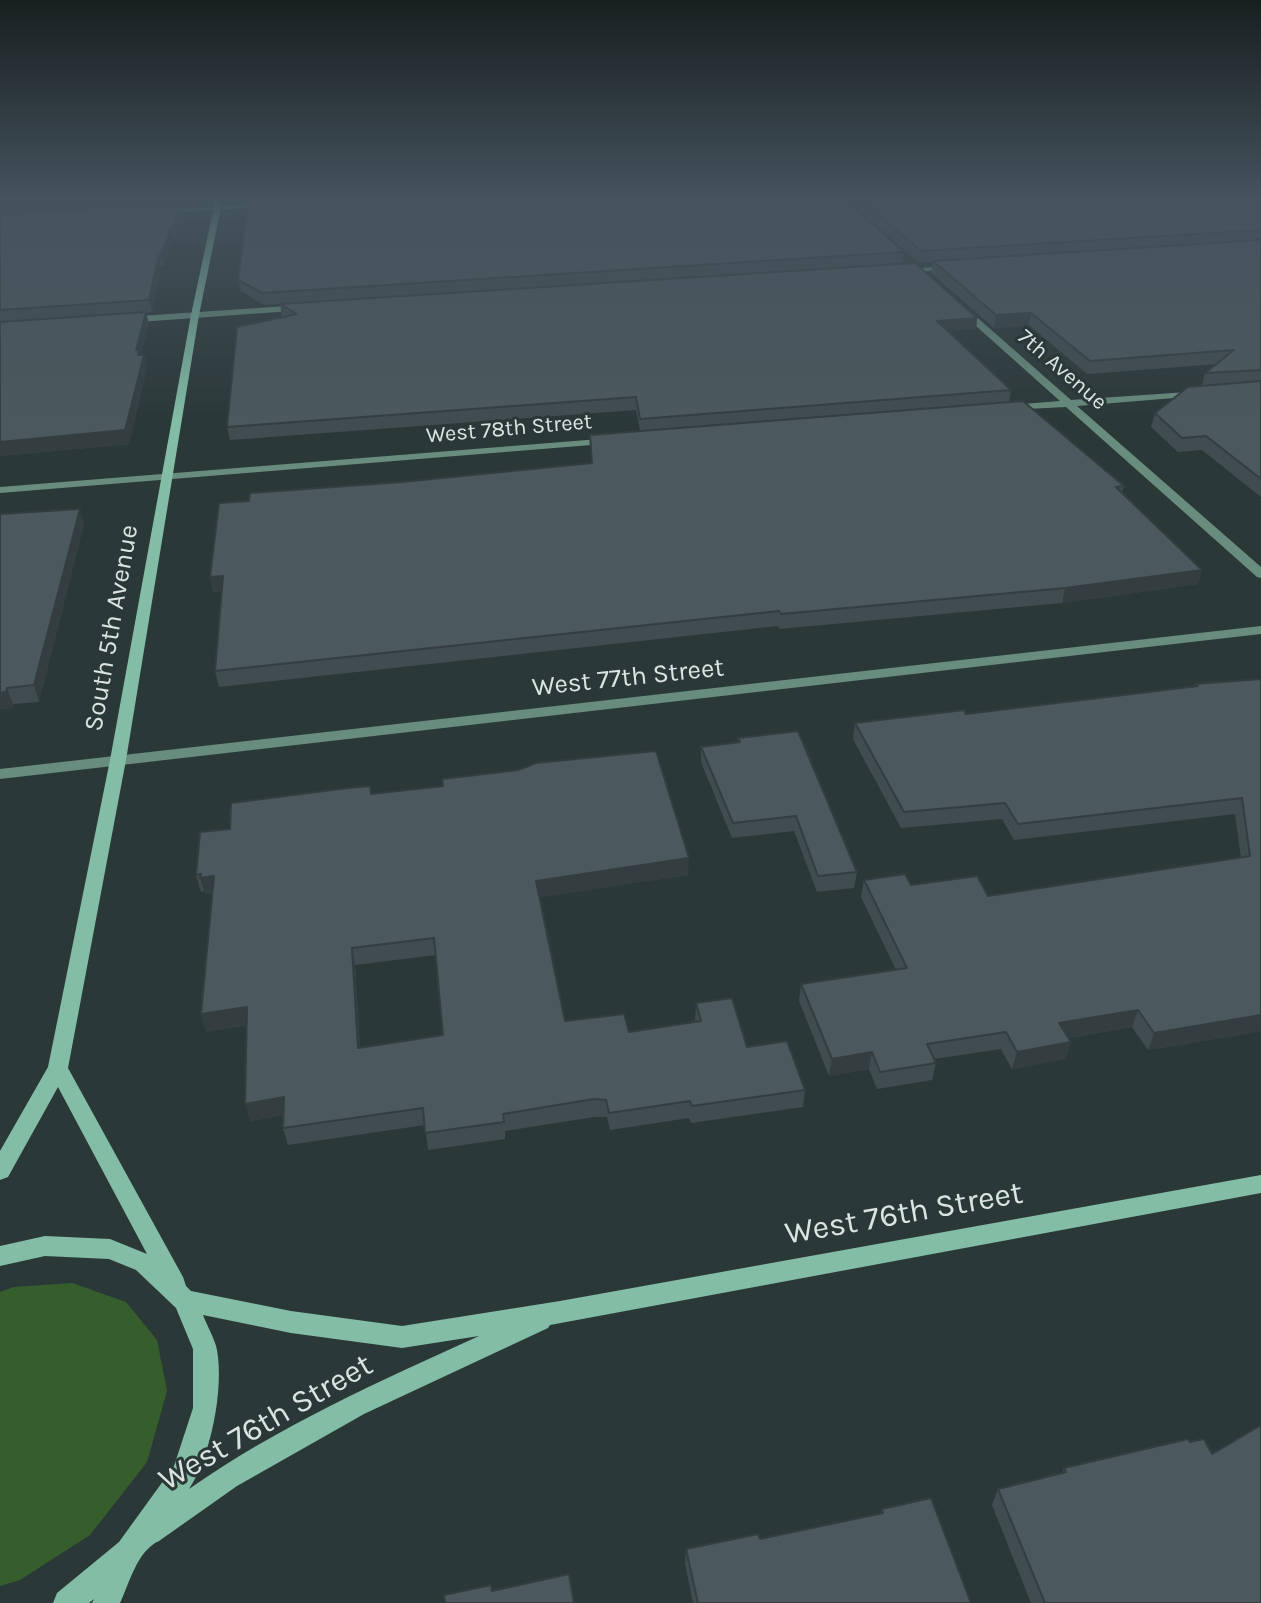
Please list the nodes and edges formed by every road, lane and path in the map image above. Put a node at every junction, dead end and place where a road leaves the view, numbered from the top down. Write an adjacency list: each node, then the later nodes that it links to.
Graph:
1 (204, 272): 8 (street, South 5th Avenue)
2 (885, 272): 3 (street)
3 (888, 272)
4 (918, 272): 5 (street)
5 (928, 280)
6 (952, 300): 11 (street, 7th Avenue)
7 (320, 307): 8 (street)
8 (195, 315): 9 (street); 14 (street, South 5th Avenue)
9 (120, 320)
10 (1215, 391): 11 (street)
11 (1071, 403): 12 (street); 16 (street, 7th Avenue)
12 (1001, 409)
13 (618, 440): 14 (street, West 78th Street)
14 (167, 477): 15 (street, West 78th Street); 18 (street, South 5th Avenue)
15 (0, 490)
16 (1261, 574)
17 (1261, 630): 18 (street, West 77th Street)
18 (118, 760): 19 (street, West 77th Street); 20 (street, South 5th Avenue)
19 (0, 774)
20 (58, 1068): 21 (street, South 5th Avenue); 24 (street)
21 (0, 1171)
22 (1261, 1184): 25 (street, West 76th Street)
23 (0, 1256): 24 (street)
24 (182, 1297): 25 (street, West 76th Street); 26 (street)
25 (560, 1312): 26 (street, West 76th Street)
26 (135, 1545): 27 (street); 28 (street)
27 (67, 1603)
28 (106, 1603)

